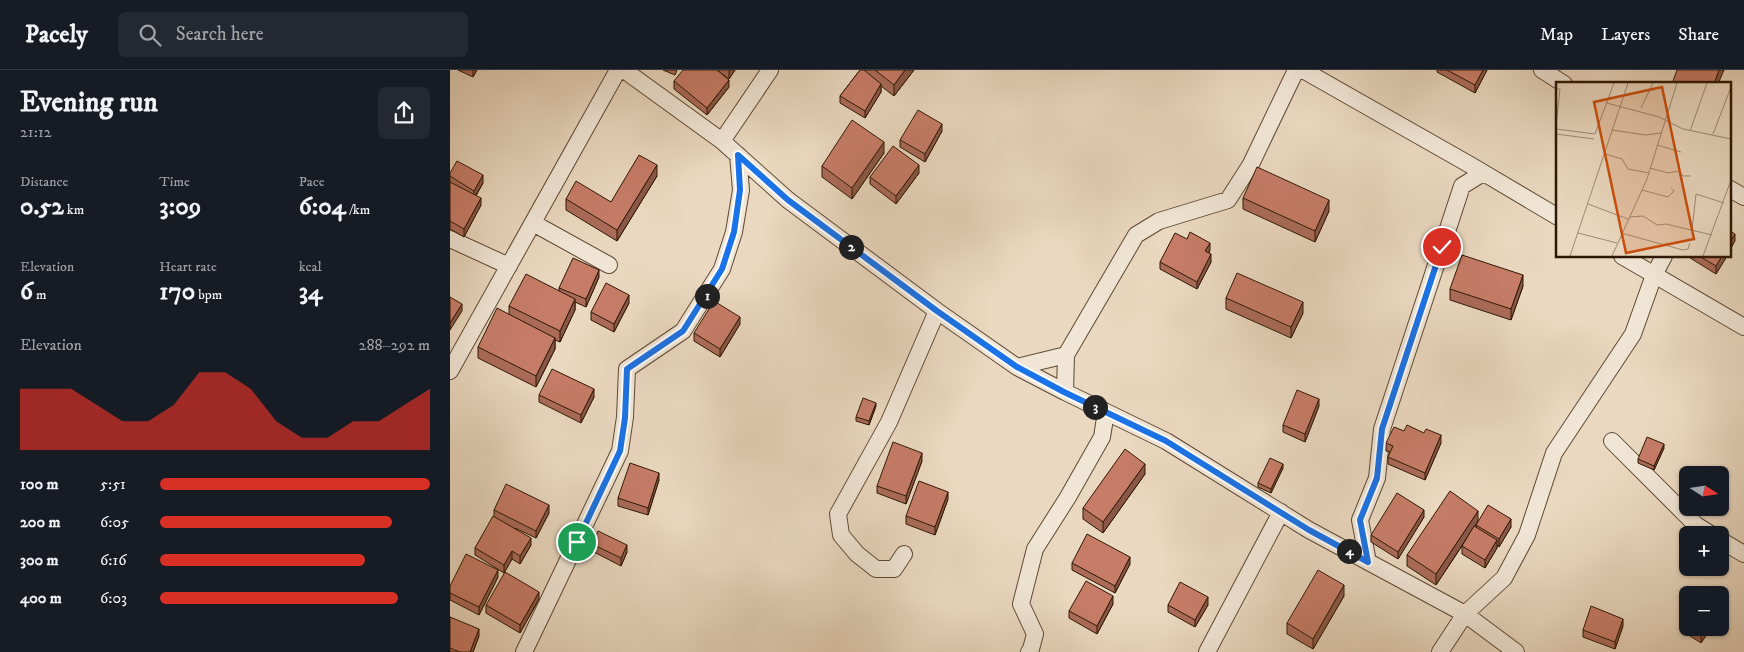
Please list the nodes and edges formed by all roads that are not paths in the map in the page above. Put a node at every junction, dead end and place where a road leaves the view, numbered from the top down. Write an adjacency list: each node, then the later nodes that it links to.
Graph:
1 (618, 70): 14 (street)
2 (624, 70): 8 (street)
3 (770, 70): 8 (street)
4 (1296, 70): 23 (street)
5 (1303, 70): 10 (street)
6 (1542, 70): 7 (street)
7 (1561, 82)
8 (722, 141): 9 (street)
9 (738, 155): 21 (street); 36 (street)
10 (1483, 173): 13 (street); 34 (street)
11 (1732, 190): 12 (street)
12 (1744, 197)
13 (1556, 216)
14 (533, 222): 18 (street); 19 (street)
15 (450, 239): 19 (street)
16 (1625, 258): 20 (street)
17 (1663, 258): 20 (street)
18 (609, 265)
19 (509, 266): 25 (street)
20 (1654, 275): 22 (street); 35 (street)
21 (937, 311): 24 (street); 32 (street)
22 (1744, 327)
23 (1066, 355): 24 (street); 26 (street)
24 (1017, 367): 26 (street)
25 (450, 371)
26 (1064, 392): 27 (street)
27 (1106, 412): 29 (street); 37 (street)
28 (1612, 441): 30 (street)
29 (1281, 512): 34 (street); 38 (street)
30 (1698, 526)
31 (1729, 545): 33 (street)
32 (904, 554)
33 (1744, 554)
34 (1368, 562): 35 (street)
35 (1465, 614): 39 (street); 40 (street)
36 (526, 651)
37 (1029, 652)
38 (1206, 652)
39 (1440, 652)
40 (1516, 652)

